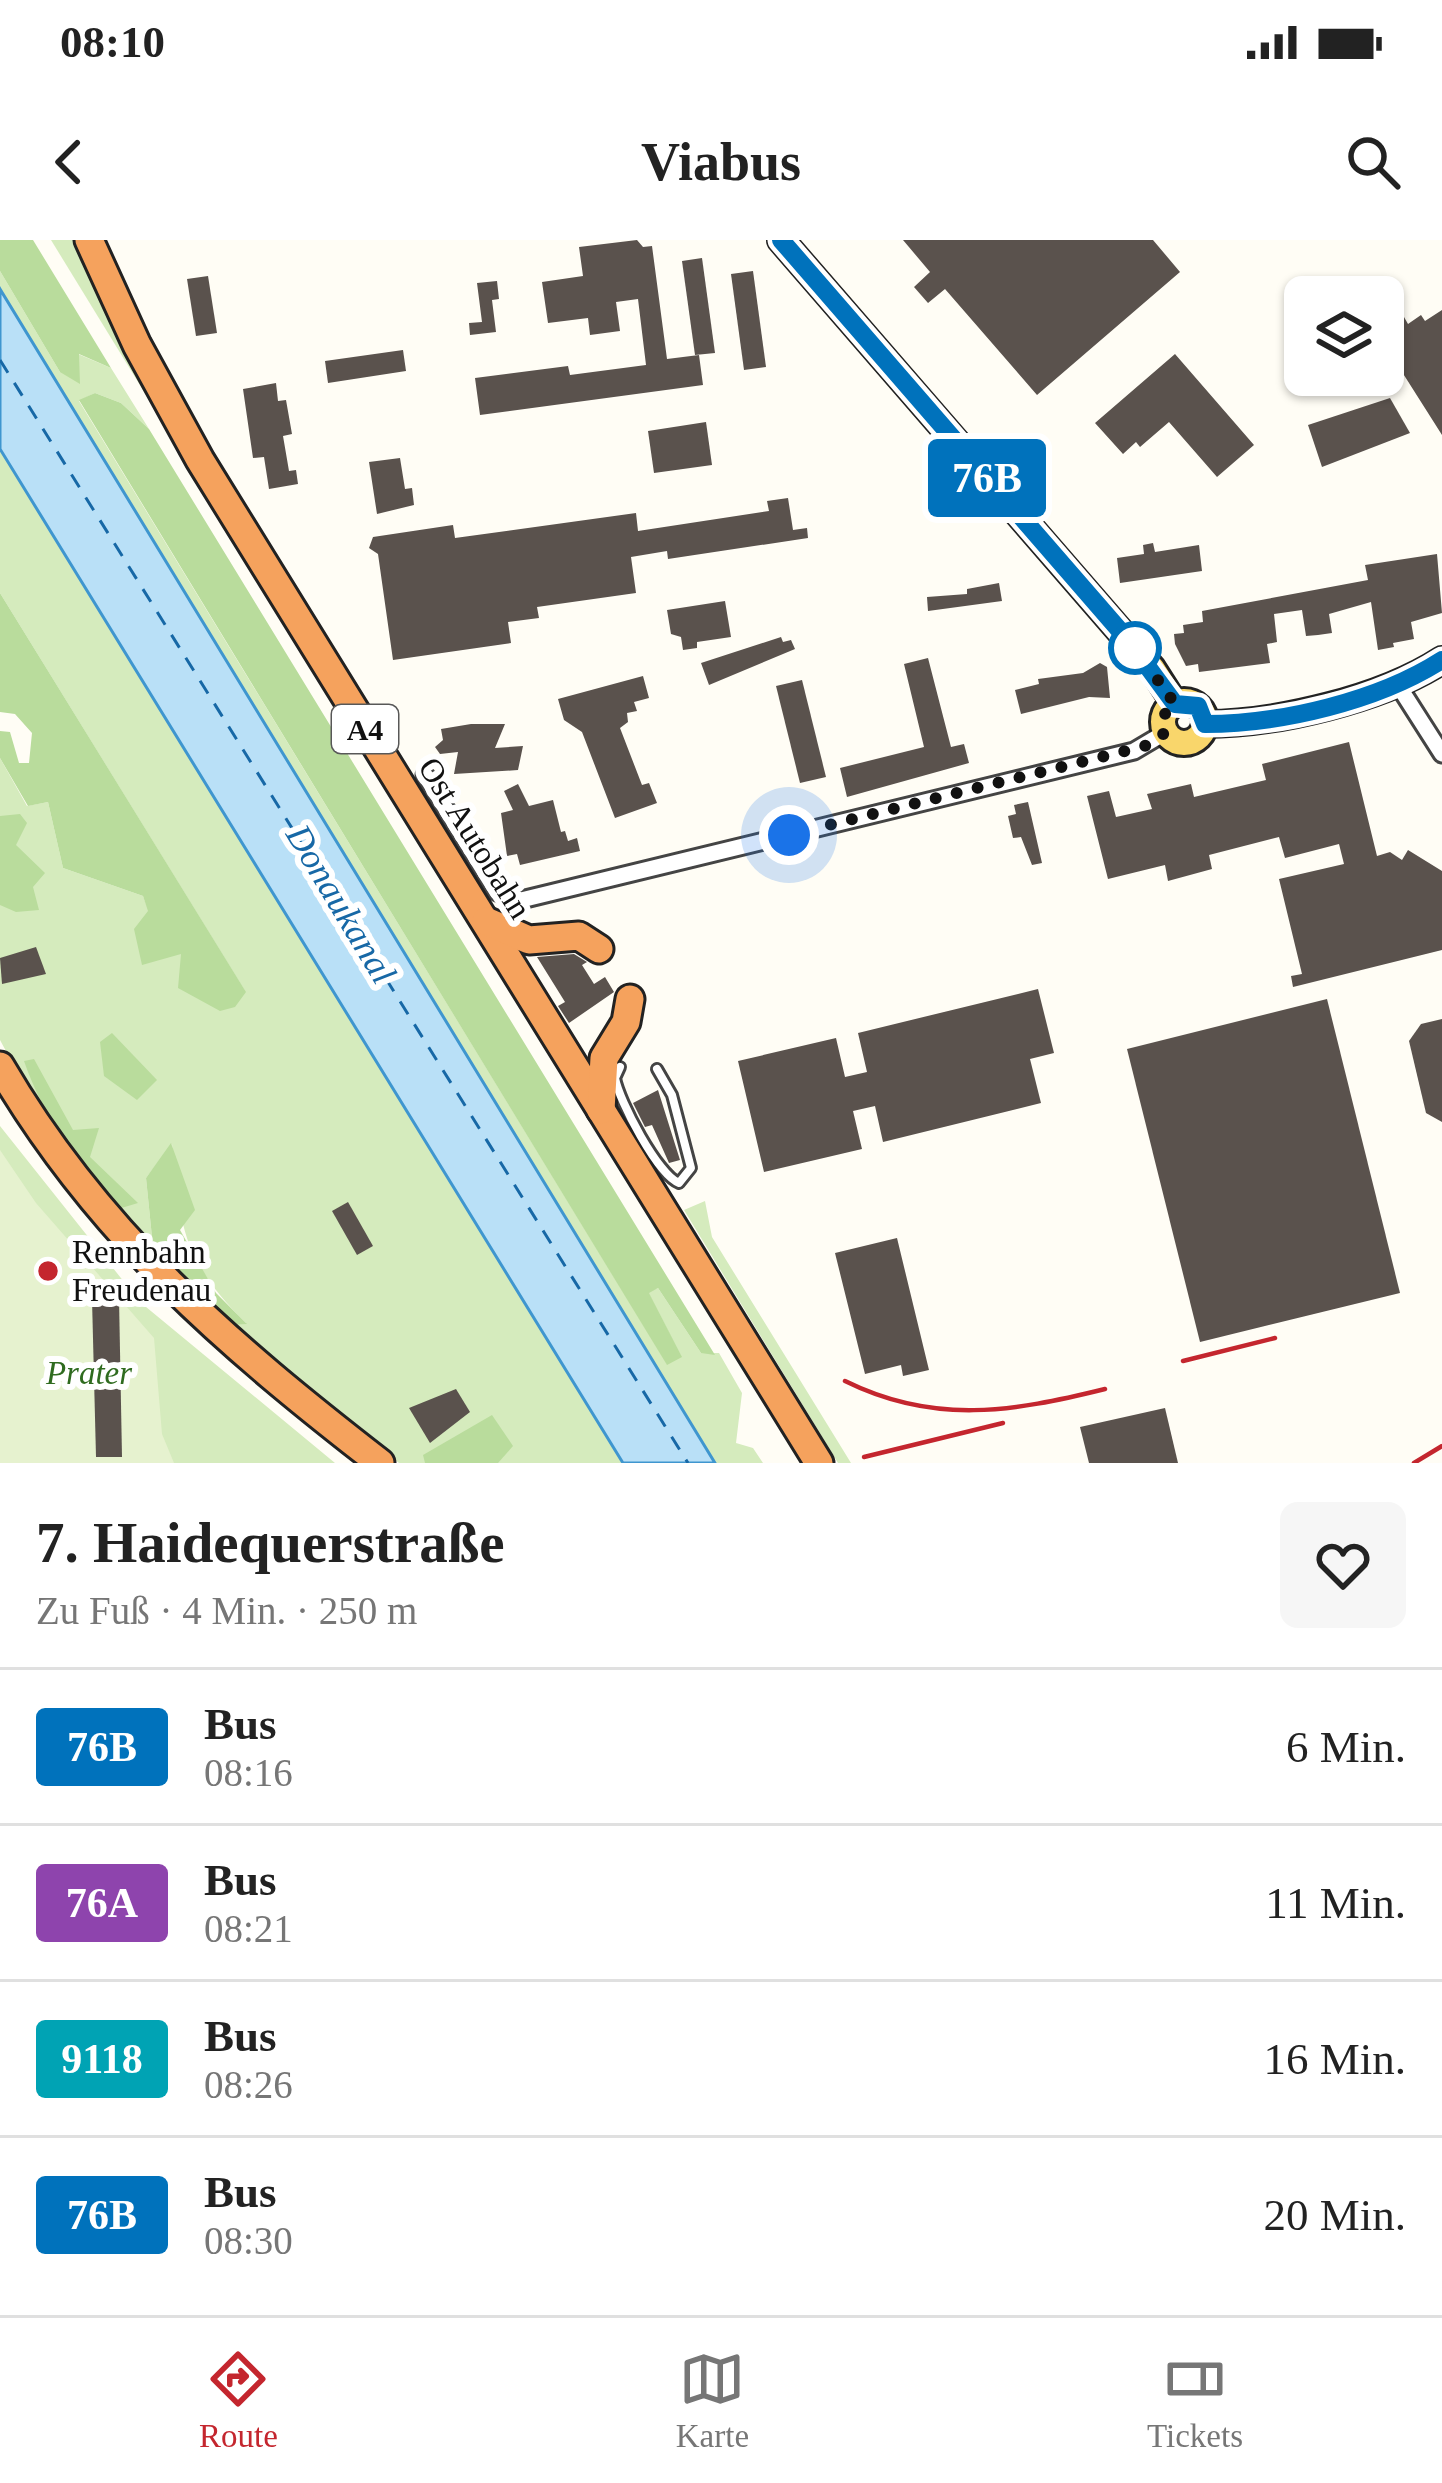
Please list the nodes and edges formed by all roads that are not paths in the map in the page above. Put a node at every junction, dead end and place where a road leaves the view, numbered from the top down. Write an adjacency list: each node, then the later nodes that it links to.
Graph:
1 (89, 240): 10 (highway, Ost Autobahn / A4)
2 (781, 240): 5 (main road)
3 (1442, 660): 4 (main road)
4 (1398, 685): 6 (main road); 8 (street)
5 (1175, 704): 6 (main road); 7 (main road)
6 (1205, 724): 7 (main road)
7 (1166, 732): 9 (street)
8 (1442, 754)
9 (425, 775)
10 (482, 919): 11 (highway); 16 (highway, Ost Autobahn / A4)
11 (599, 949)
12 (630, 999): 16 (highway)
13 (0, 1066): 17 (highway)
14 (620, 1067): 15 (lane)
15 (657, 1069)
16 (601, 1110): 18 (highway, Ost Autobahn / A4)
17 (380, 1463)
18 (819, 1463)

